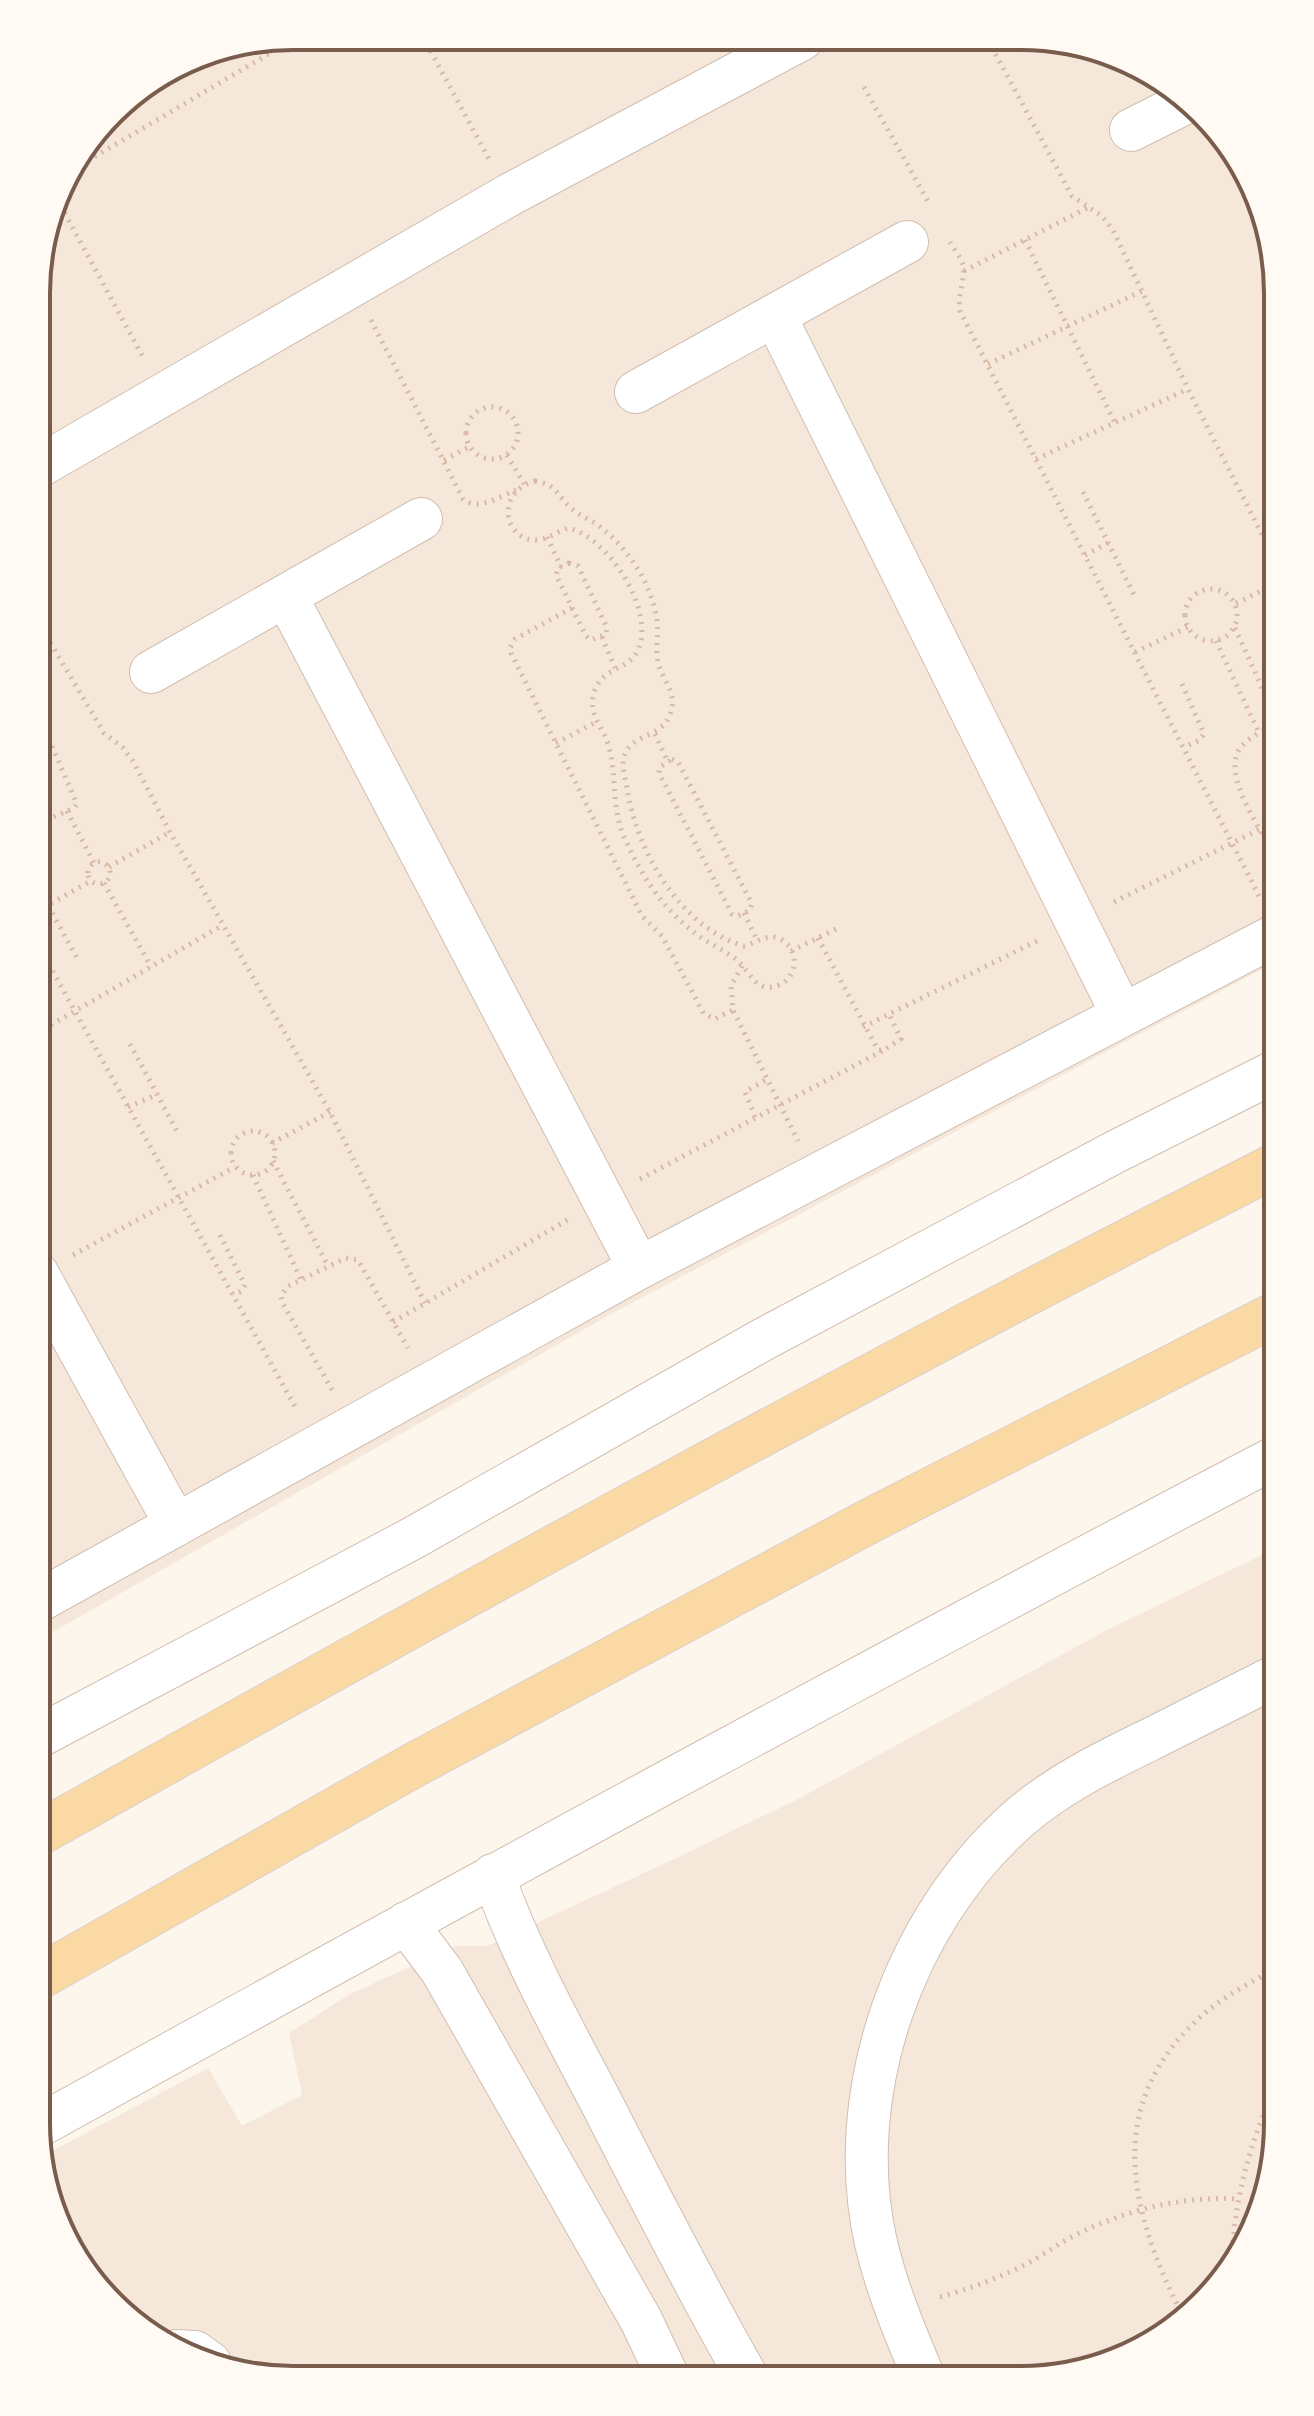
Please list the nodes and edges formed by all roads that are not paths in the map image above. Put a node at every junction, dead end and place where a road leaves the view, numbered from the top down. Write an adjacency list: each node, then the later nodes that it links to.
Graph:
1 (781, 50): 7 (street)
2 (1177, 107): 3 (street)
3 (1131, 130)
4 (907, 242): 5 (street)
5 (775, 316): 6 (street); 12 (street)
6 (636, 392)
7 (50, 460)
8 (421, 519): 9 (street)
9 (286, 596): 10 (street); 15 (street)
10 (151, 672)
11 (1264, 925): 12 (street)
12 (1122, 1014): 15 (street)
13 (1264, 1077): 22 (street)
14 (1264, 1171): 23 (main road)
15 (639, 1268): 19 (street)
16 (50, 1297): 19 (street)
17 (1263, 1320): 26 (main road)
18 (1263, 1464): 24 (street)
19 (176, 1525): 20 (street)
20 (50, 1595)
21 (1263, 1682): 30 (street)
22 (50, 1731)
23 (50, 1827)
24 (493, 1875): 25 (street); 29 (street)
25 (406, 1923): 27 (street); 28 (street)
26 (50, 1971)
27 (50, 2120)
28 (663, 2366)
29 (741, 2366)
30 (919, 2366)

